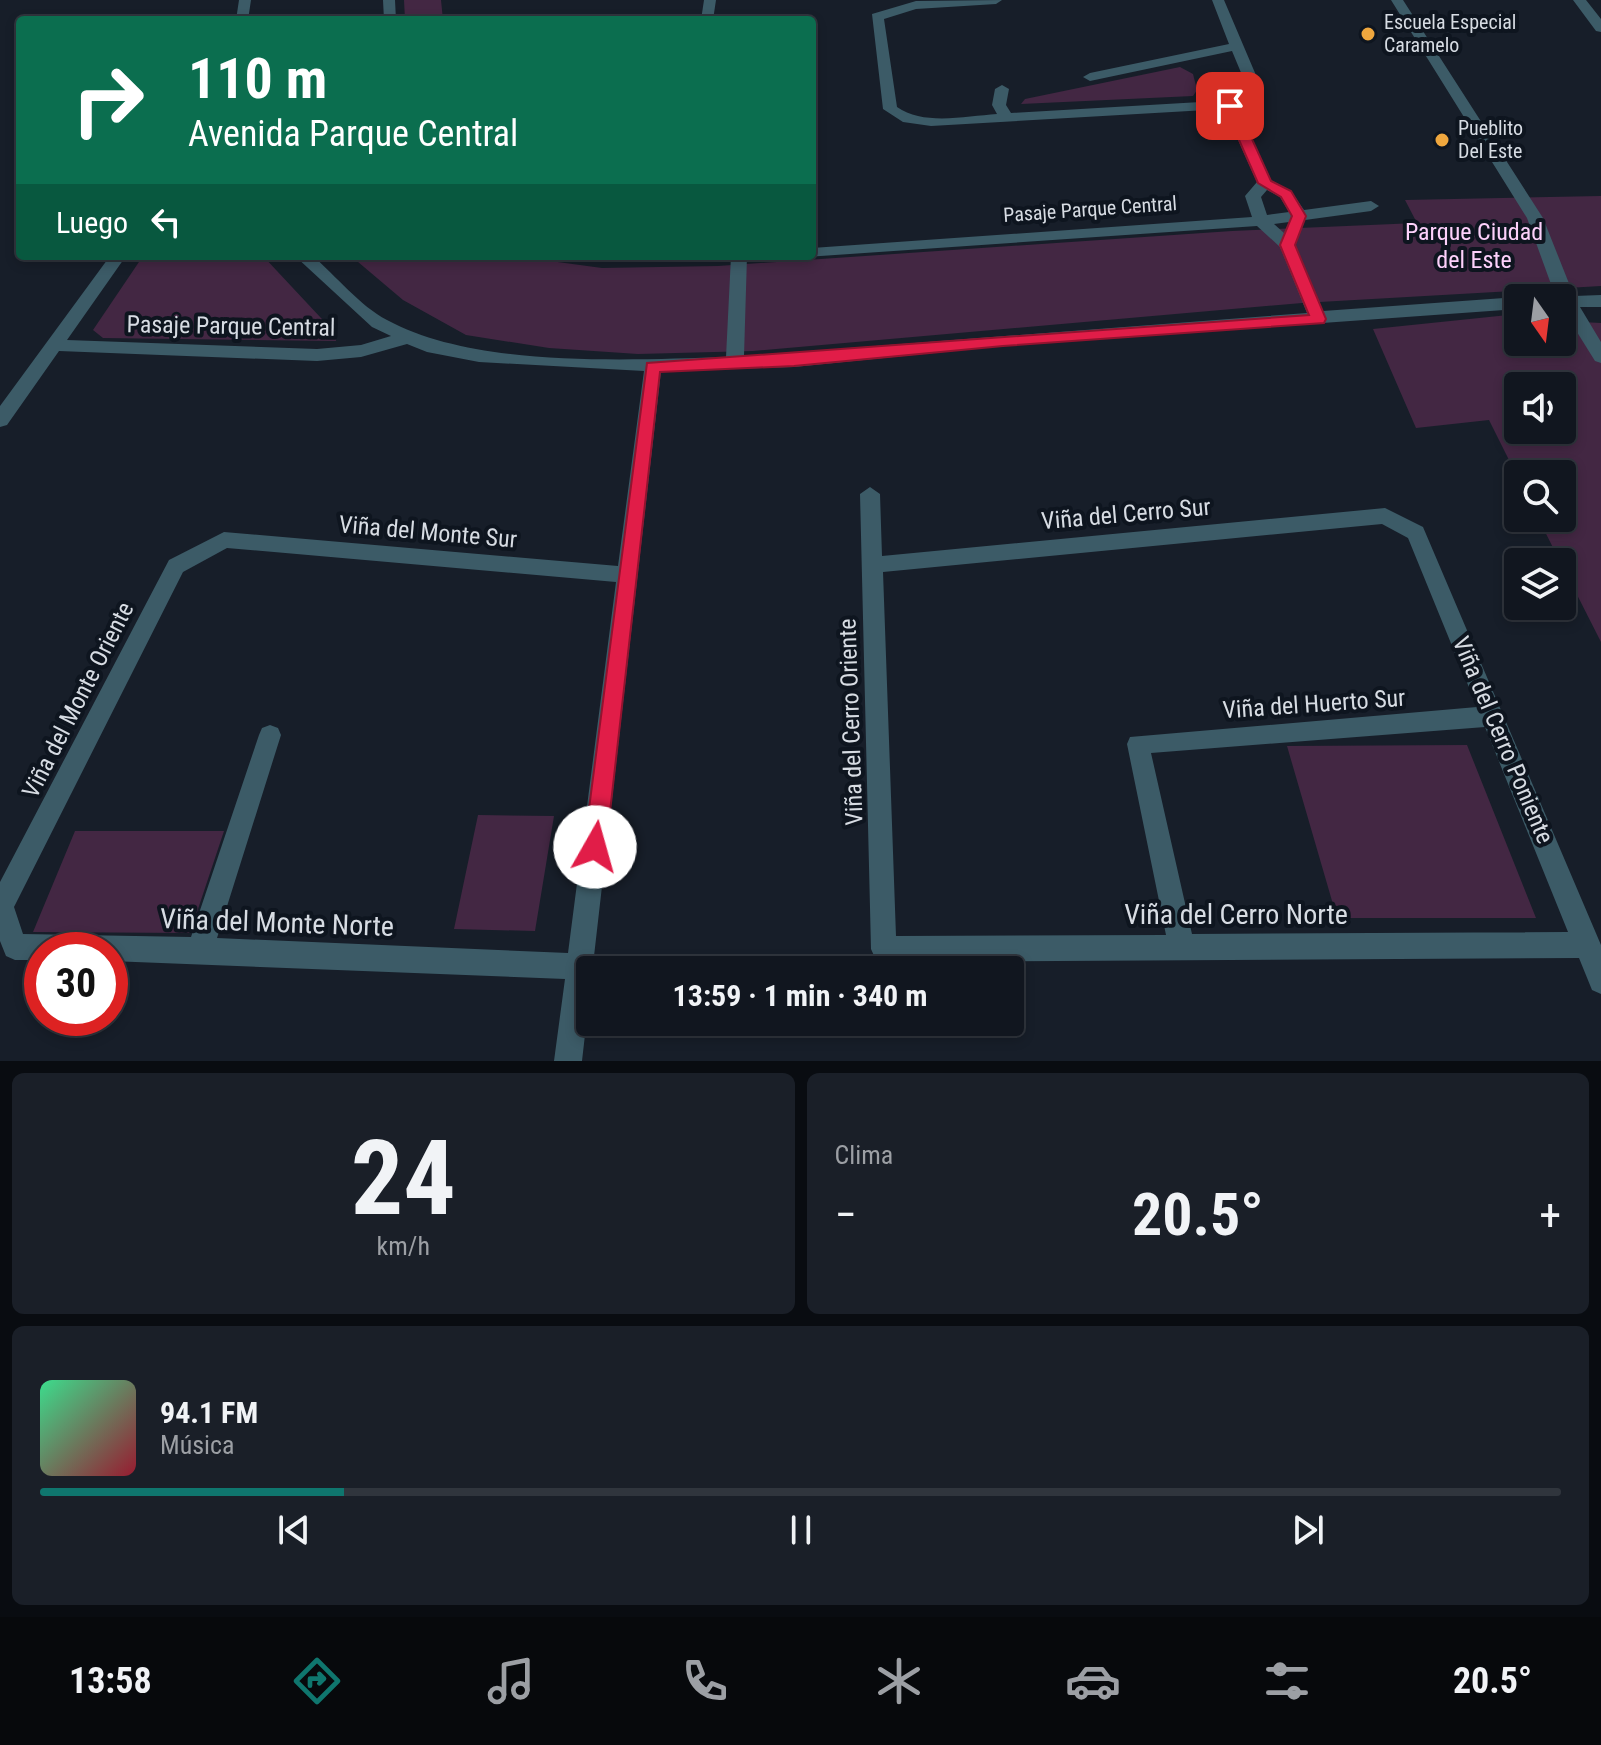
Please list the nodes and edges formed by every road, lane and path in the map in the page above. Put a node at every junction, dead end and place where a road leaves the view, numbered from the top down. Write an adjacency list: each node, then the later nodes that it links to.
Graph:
1 (996, 0): 10 (street)
2 (1218, 0): 6 (street)
3 (1397, 0): 20 (street)
4 (1579, 0): 5 (street)
5 (1601, 28)
6 (1238, 46): 7 (street); 9 (street)
7 (1090, 77)
8 (1002, 89): 10 (street)
9 (1230, 106): 10 (street); 11 (street)
10 (1005, 116)
11 (1265, 183): 13 (street); 14 (street)
12 (1371, 206): 13 (street, Pasaje Parque Central)
13 (1299, 216): 14 (street, Pasaje Parque Central); 15 (street)
14 (1261, 221): 15 (street); 16 (street, Pasaje Parque Central)
15 (1287, 245): 25 (street)
16 (816, 253)
17 (115, 260): 27 (street)
18 (307, 260): 26 (street)
19 (739, 260): 29 (street)
20 (1559, 284)
21 (1576, 301): 22 (street)
22 (1601, 301)
23 (1504, 304): 25 (street)
24 (1576, 318): 28 (street)
25 (1318, 319): 29 (street)
26 (406, 338): 27 (street, Pasaje Parque Central); 30 (street)
27 (53, 345): 31 (street)
28 (1601, 357)
29 (735, 365): 30 (street)
30 (653, 367): 36 (street)
31 (0, 420)
32 (870, 494): 35 (street, Viña del Cerro Oriente)
33 (1385, 516): 35 (street, Viña del Cerro Sur); 37 (street, Viña del Cerro Poniente)
34 (224, 540): 36 (street, Viña del Monte Sur); 39 (street, Viña del Monte Oriente)
35 (873, 565): 42 (street, Viña del Cerro Oriente)
36 (628, 575): 44 (street)
37 (1494, 716): 40 (street, Viña del Huerto Sur); 41 (street, Viña del Cerro Poniente)
38 (270, 735): 43 (street)
39 (1, 906): 43 (street, Viña del Monte Norte)
40 (1181, 945): 41 (street, Viña del Cerro Norte); 42 (street, Viña del Cerro Norte)
41 (1588, 945): 46 (street, Viña del Cerro Poniente)
42 (884, 949)
43 (200, 950): 45 (street, Viña del Monte Norte)
44 (581, 956)
45 (576, 967)
46 (1601, 981)
47 (576, 998): 48 (street)
48 (568, 1061)

